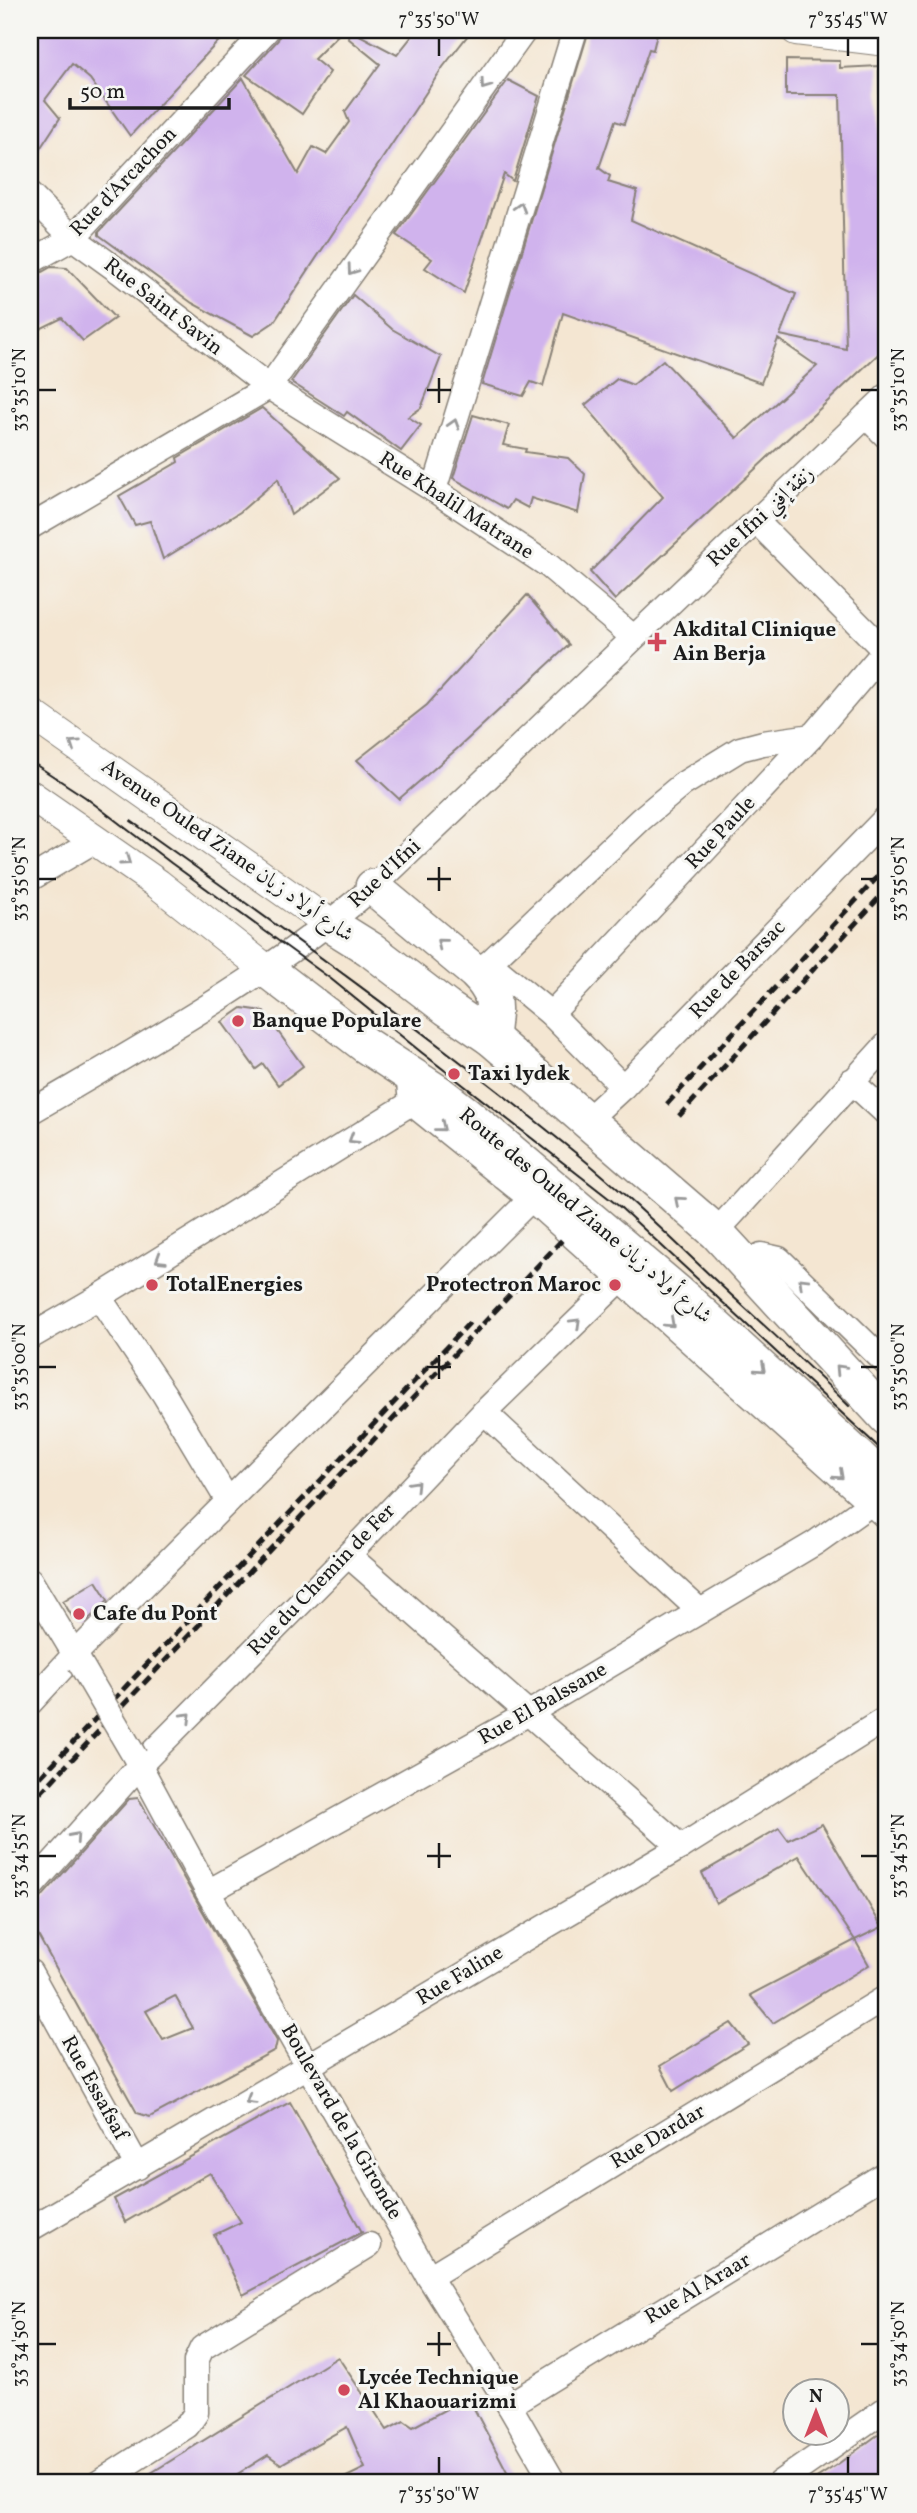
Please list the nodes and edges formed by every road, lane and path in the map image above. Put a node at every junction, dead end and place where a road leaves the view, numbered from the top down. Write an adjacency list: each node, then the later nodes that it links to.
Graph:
1 (267, 30): 7 (street, Rue d'Arcachon)
2 (524, 30): 9 (street, one-way to 9)
3 (575, 30): 13 (street, one-way to 3)
4 (796, 30): 5 (main road)
5 (887, 41)
6 (30, 195): 7 (street, Rue Saint Savin)
7 (73, 238): 8 (street, Rue d'Arcachon); 9 (street, Rue Saint Savin)
8 (30, 262)
9 (269, 387): 13 (street, Rue Khalil Matrane); 15 (street)
10 (887, 396): 11 (street, Rue Ifni زنقة إفني)
11 (866, 416): 12 (street); 14 (street, Rue Ifni زنقة إفني)
12 (887, 437)
13 (434, 490): 16 (street, Rue Khalil Matrane)
14 (756, 521): 16 (street, Rue Ifni زنقة إفني); 17 (street)
15 (30, 527)
16 (633, 637): 24 (street, Rue d'Ifni)
17 (886, 650): 19 (street, Rue Paule)
18 (30, 713): 25 (main road, Avenue Ouled Ziane شارع أولاد زيان, one-way to 18)
19 (812, 736): 26 (street); 28 (street, Rue Paule)
20 (30, 795): 22 (main road)
21 (887, 817): 32 (street, Rue de Barsac)
22 (96, 840): 23 (street); 27 (main road, one-way to 27)
23 (30, 879)
24 (373, 887): 25 (street, Rue d'Ifni); 26 (highway, one-way to 24)
25 (330, 924): 27 (street, Rue d'Ifni); 29 (highway, Avenue Ouled Ziane شارع أولاد زيان)
26 (482, 967): 28 (street); 29 (highway)
27 (267, 970): 33 (highway, Route des Ouled Ziane شارع أولاد زيان); 34 (street, Rue d'Ifni)
28 (551, 1014): 32 (street)
29 (491, 1038): 36 (highway)
30 (887, 1044): 31 (street)
31 (852, 1081): 35 (street); 38 (street)
32 (623, 1087): 36 (street, Rue de Barsac)
33 (410, 1088): 37 (street, one-way to 37); 41 (street, one-way to 41); 42 (highway, Route des Ouled Ziane شارع أولاد زيان)
34 (30, 1112)
35 (887, 1114)
36 (586, 1121): 38 (highway, one-way to 36)
37 (531, 1199): 40 (street); 47 (street)
38 (716, 1232): 39 (highway)
39 (747, 1264): 44 (street, one-way to 39); 46 (highway, one-way to 39)
40 (621, 1279): 42 (highway); 45 (street, Rue du Chemin de Fer, one-way to 40); 48 (street, one-way to 48)
41 (99, 1297): 43 (street); 47 (street)
42 (684, 1298): 48 (highway, Route des Ouled Ziane شارع أولاد زيان, one-way to 48)
43 (30, 1336)
44 (887, 1364)
45 (484, 1412): 49 (street, Rue du Chemin de Fer, one-way to 45); 51 (street)
46 (887, 1418)
47 (228, 1501): 52 (street)
48 (882, 1502): 51 (street, Rue El Balssane)
49 (348, 1555): 54 (street); 56 (street, Rue du Chemin de Fer, one-way to 49)
50 (30, 1580): 52 (street)
51 (700, 1611): 54 (street, Rue El Balssane)
52 (77, 1659): 53 (street); 56 (street, Boulevard de la Gironde, bridge)
53 (30, 1703)
54 (529, 1713): 57 (street); 59 (street, Rue El Balssane)
55 (887, 1718): 57 (street, Rue Faline)
56 (137, 1761): 58 (street, Rue du Chemin de Fer, one-way to 56); 59 (street, Boulevard de la Gironde)
57 (681, 1847): 62 (street, Rue Faline)
58 (30, 1888)
59 (208, 1892): 62 (street, Boulevard de la Gironde)
60 (30, 1972): 63 (street, Rue Essafsaf)
61 (887, 1997): 67 (street, Rue Dardar)
62 (309, 2066): 63 (street, Rue Faline, one-way to 63); 67 (street, Boulevard de la Gironde)
63 (138, 2167): 65 (street, Rue Faline)
64 (887, 2173): 68 (street, Rue Al Araar)
65 (30, 2229)
66 (369, 2245): 70 (street)
67 (429, 2277): 68 (street, Boulevard de la Gironde)
68 (509, 2405): 71 (street, Boulevard de la Gironde)
69 (887, 2408): 72 (street)
70 (98, 2483)
71 (554, 2483)
72 (779, 2483)

